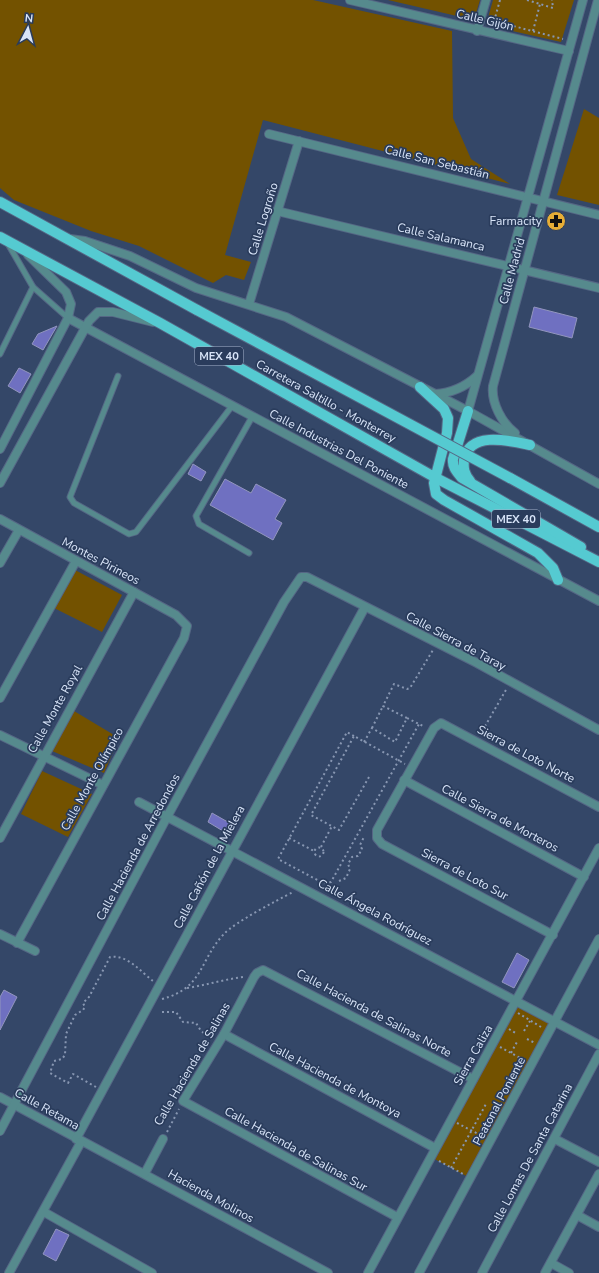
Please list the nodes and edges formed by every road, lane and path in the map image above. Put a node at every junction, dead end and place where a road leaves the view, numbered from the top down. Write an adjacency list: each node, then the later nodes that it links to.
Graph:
1 (350, 0): 9 (street, Calle Gijón)
2 (486, 0): 9 (street)
3 (500, 0): 10 (path)
4 (527, 0): 8 (path)
5 (552, 0): 8 (path)
6 (583, 0): 12 (street, Calle Madrid)
7 (598, 0): 16 (street, Calle Madrid)
8 (540, 4): 10 (path)
9 (477, 31): 12 (street, Calle Gijón)
10 (533, 31): 11 (path)
11 (567, 40)
12 (569, 51): 15 (street, Calle Madrid)
13 (269, 134): 14 (street, Calle San Sebastián)
14 (299, 141): 15 (street, Calle San Sebastián); 18 (street, Calle Logroño)
15 (529, 197): 16 (street, Calle San Sebastián); 23 (street, Calle Madrid)
16 (544, 201): 19 (street, Calle San Sebastián); 24 (street, Calle Madrid)
17 (0, 202): 21 (main road, Carretera Saltillo - Monterrey / MEX 40)
18 (278, 211): 23 (street, Calle Salamanca); 27 (street, Calle Logroño)
19 (599, 215)
20 (3, 238): 22 (main road, Carretera Saltillo - Monterrey / MEX 40); 25 (lane)
21 (68, 238): 27 (street); 46 (main road, Carretera Saltillo - Monterrey / MEX 40, bridge)
22 (22, 248): 28 (street); 29 (main road, Carretera Saltillo - Monterrey / MEX 40)
23 (509, 265): 24 (street, Calle Salamanca); 33 (street, Calle Madrid)
24 (525, 269): 26 (street, Calle Salamanca); 39 (street, Calle Madrid)
25 (33, 287): 28 (lane); 31 (lane)
26 (599, 288)
27 (249, 304): 34 (street)
28 (68, 318): 30 (street, Calle Industrias Del Poniente); 40 (street)
29 (160, 323): 30 (street); 41 (main road, Carretera Saltillo - Monterrey / MEX 40)
30 (85, 328): 36 (street, Calle Industrias Del Poniente); 43 (street)
31 (0, 354)
32 (118, 376): 36 (lane)
33 (477, 376): 35 (street); 37 (street, Calle Madrid)
34 (420, 387): 35 (street); 41 (main road)
35 (433, 394): 37 (street)
36 (232, 406): 38 (street, Calle Industrias Del Poniente)
37 (468, 411): 39 (street); 42 (main road)
38 (252, 417): 48 (lane); 53 (street, Calle Industrias Del Poniente)
39 (530, 445): 42 (main road); 44 (street)
40 (0, 449)
41 (436, 478): 50 (main road, Carretera Saltillo - Monterrey / MEX 40); 53 (main road)
42 (471, 482): 50 (main road)
43 (0, 483)
44 (599, 484)
45 (0, 519): 47 (street, Montes Pirineos)
46 (599, 527)
47 (19, 530): 49 (street, Montes Pirineos); 51 (street)
48 (249, 553)
49 (76, 561): 54 (street, Montes Pirineos); 60 (street)
50 (598, 562)
51 (0, 563)
52 (301, 577): 56 (street, Calle Sierra de Taray); 79 (street, Calle Hacienda de Arredondos)
53 (558, 580): 55 (street, Calle Industrias Del Poniente)
54 (134, 592): 57 (street, Montes Pirineos); 71 (street, Calle Monte Royal)
55 (599, 601)
56 (365, 607): 58 (street, Calle Sierra de Taray); 86 (street, Calle Cañón de la Mielera)
57 (187, 626): 76 (street, Calle Monte Olímpico)
58 (437, 644): 59 (street, Calle Sierra de Taray); 61 (path)
59 (510, 682): 65 (street, Calle Sierra de Taray); 70 (path)
60 (0, 698)
61 (383, 706): 62 (path); 64 (path)
62 (407, 718): 63 (path); 64 (path)
63 (419, 724): 66 (path); 72 (path)
64 (372, 728): 69 (path)
65 (599, 730)
66 (433, 732): 70 (street, Sierra de Loto Norte); 73 (street)
67 (0, 735): 71 (street)
68 (354, 736): 69 (path); 80 (path); 83 (path)
69 (364, 742): 72 (path)
70 (476, 742): 78 (street, Sierra de Loto Norte)
71 (42, 757): 76 (street); 82 (street, Calle Monte Royal)
72 (398, 761): 73 (path); 83 (path)
73 (412, 767): 75 (street)
74 (369, 777): 80 (path)
75 (404, 780): 88 (street, Calle Sierra de Morteros); 92 (street, Sierra de Loto Sur)
76 (102, 785): 94 (street, Calle Monte Olímpico)
77 (139, 802): 79 (street, Calle Ángela Rodríguez)
78 (599, 806)
79 (167, 817): 86 (street, Calle Ángela Rodríguez); 125 (street, Calle Hacienda de Arredondos)
80 (332, 826): 84 (path)
81 (364, 837): 89 (path)
82 (0, 838)
83 (290, 838): 87 (path)
84 (321, 847): 87 (path); 87 (path)
85 (599, 848): 88 (street, Sierra Caliza)
86 (231, 850): 90 (street, Calle Ángela Rodríguez); 100 (street, Calle Cañón de la Mielera)
87 (314, 851)
88 (584, 877): 92 (street, Sierra Caliza)
89 (339, 882)
90 (302, 888): 99 (path); 101 (street, Calle Ángela Rodríguez)
91 (0, 934): 94 (street)
92 (553, 935): 101 (street, Sierra Caliza)
93 (599, 939): 105 (street, Peatonal Poniente)
94 (17, 943): 95 (street)
95 (35, 951)
96 (263, 970): 97 (street, Calle Hacienda de Salinas); 120 (street, Calle Hacienda de Salinas Norte)
97 (254, 977): 99 (path); 108 (street, Calle Hacienda de Salinas)
98 (153, 981): 121 (path)
99 (184, 989): 100 (path)
100 (151, 1000): 131 (street, Calle Cañón de la Mielera)
101 (517, 1000): 102 (street, Sierra Caliza); 105 (street, Calle Ángela Rodríguez)
102 (511, 1010): 104 (path); 112 (street, Sierra Caliza)
103 (162, 1012): 113 (path)
104 (530, 1021): 106 (path); 107 (path)
105 (555, 1021): 115 (street, Calle Ángela Rodríguez); 149 (street, Peatonal Poniente)
106 (524, 1031)
107 (541, 1033)
108 (224, 1034): 113 (street, Calle Hacienda de Salinas); 133 (street, Calle Hacienda de Montoya)
109 (538, 1038): 114 (path)
110 (527, 1039): 114 (path)
111 (518, 1040): 117 (path)
112 (494, 1042): 117 (path); 120 (street, Sierra Caliza)
113 (218, 1043): 123 (street, Calle Hacienda de Salinas)
114 (536, 1043): 116 (path)
115 (599, 1045)
116 (532, 1049)
117 (511, 1053): 119 (path)
118 (599, 1054): 130 (street, Calle Lomas De Santa Catarina)
119 (529, 1055)
120 (473, 1079): 126 (street, Sierra Caliza)
121 (96, 1087)
122 (0, 1097): 125 (street, Calle Retama)
123 (183, 1101): 129 (path, Calle Hacienda de Salinas); 142 (street, Calle Hacienda de Salinas Sur)
124 (486, 1104): 128 (path)
125 (14, 1105): 127 (street, Calle Hacienda de Arredondos); 131 (street, Calle Retama)
126 (451, 1120): 128 (path); 133 (street, Sierra Caliza)
127 (0, 1131)
128 (471, 1131): 132 (path); 136 (path)
129 (163, 1139): 137 (street, Calle Hacienda de Salinas)
130 (555, 1139): 135 (street); 150 (street, Calle Lomas De Santa Catarina)
131 (79, 1140): 137 (street, Hacienda Molinos); 140 (street, Calle Cañón de la Mielera)
132 (491, 1140)
133 (436, 1148): 134 (street, Sierra Caliza)
134 (431, 1156): 136 (path); 142 (street, Sierra Caliza)
135 (599, 1162)
136 (451, 1168): 138 (path)
137 (145, 1173): 147 (street, Hacienda Molinos)
138 (464, 1174)
139 (599, 1174): 141 (street)
140 (44, 1212): 145 (street, Calle Cañón de la Mielera); 146 (street)
141 (577, 1215): 143 (street); 144 (street)
142 (397, 1217): 148 (street, Sierra Caliza)
143 (599, 1227)
144 (550, 1263): 151 (street); 152 (street)
145 (9, 1273)
146 (152, 1273)
147 (328, 1273)
148 (368, 1273)
149 (419, 1273)
150 (482, 1273)
151 (545, 1273)
152 (569, 1273)

